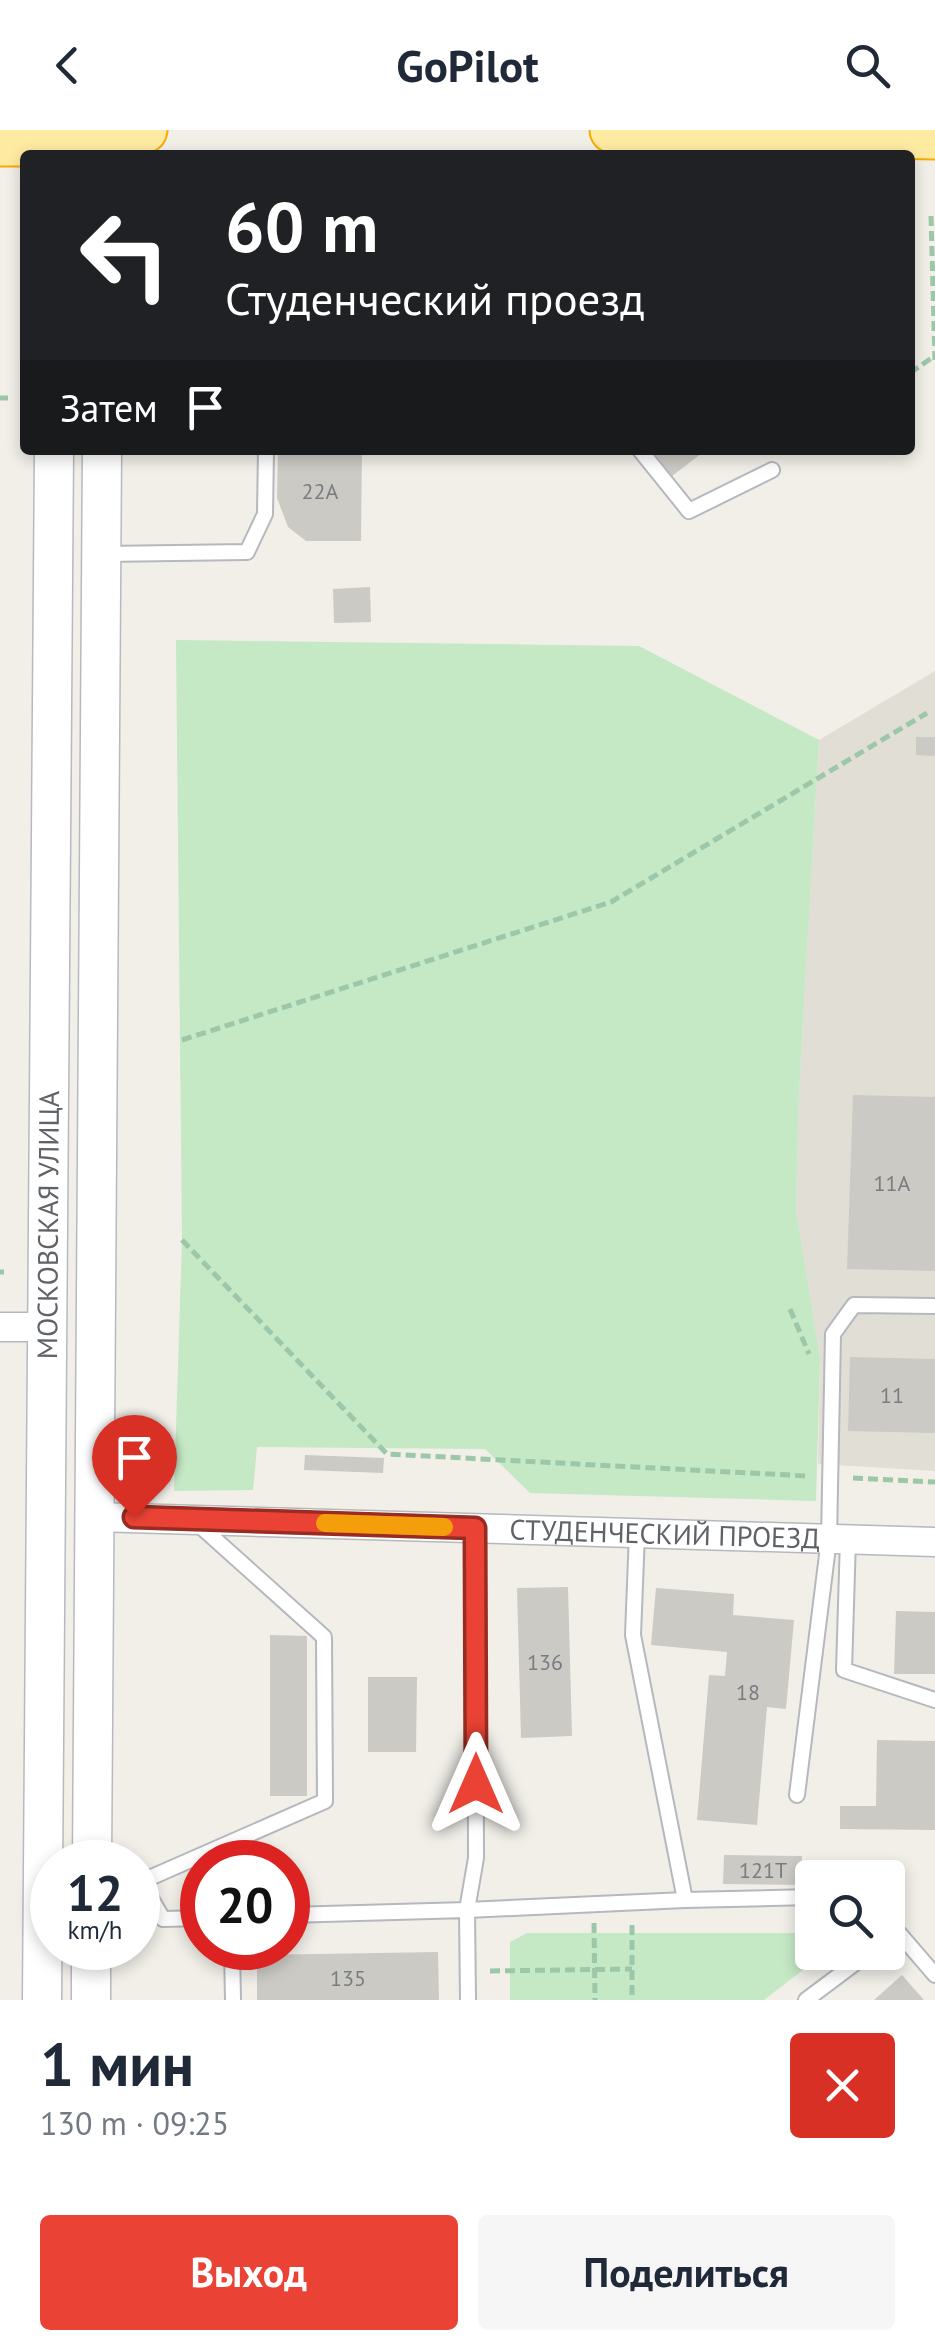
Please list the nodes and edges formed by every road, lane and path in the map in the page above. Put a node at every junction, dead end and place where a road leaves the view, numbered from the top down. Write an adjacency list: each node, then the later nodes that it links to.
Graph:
1 (144, 130): 5 (highway)
2 (618, 134): 3 (highway)
3 (935, 136)
4 (55, 143): 5 (highway); 6 (highway)
5 (100, 143)
6 (0, 144)
7 (932, 216): 8 (path)
8 (934, 359)
9 (54, 455): 20 (main road, МОСКОВСКАЯ УЛИЦА)
10 (102, 455): 14 (main road, МОСКОВСКАЯ УЛИЦА)
11 (266, 455): 14 (lane)
12 (644, 455): 13 (lane)
13 (772, 470)
14 (102, 554): 21 (main road, МОСКОВСКАЯ УЛИЦА)
15 (927, 712): 16 (path)
16 (182, 1040)
17 (182, 1240): 22 (path)
18 (935, 1306): 22 (lane)
19 (0, 1327): 20 (street)
20 (48, 1327): 21 (main road); 48 (main road, МОСКОВСКАЯ УЛИЦА)
21 (98, 1327): 24 (main road, МОСКОВСКАЯ УЛИЦА)
22 (830, 1477): 23 (path); 28 (lane)
23 (935, 1482)
24 (94, 1517): 25 (street, СТУДЕНЧЕСКИЙ ПРОЕЗД); 32 (main road, МОСКОВСКАЯ УЛИЦА)
25 (193, 1519): 26 (street, СТУДЕНЧЕСКИЙ ПРОЕЗД); 33 (lane)
26 (475, 1528): 27 (street, СТУДЕНЧЕСКИЙ ПРОЕЗД); 38 (lane)
27 (637, 1533): 28 (street, СТУДЕНЧЕСКИЙ ПРОЕЗД); 35 (lane)
28 (838, 1539): 29 (street, СТУДЕНЧЕСКИЙ ПРОЕЗД); 30 (lane); 31 (lane)
29 (935, 1542)
30 (935, 1700)
31 (797, 1795)
32 (92, 1840)
33 (160, 1873)
34 (795, 1897): 35 (lane)
35 (685, 1900): 36 (lane)
36 (632, 1902): 37 (lane); 42 (path)
37 (593, 1904): 38 (lane); 41 (path)
38 (468, 1910): 39 (lane); 46 (lane)
39 (310, 1914)
40 (905, 1947): 47 (lane)
41 (594, 1969): 42 (path); 46 (path); 52 (path)
42 (632, 1969): 53 (path)
43 (91, 1970): 49 (main road)
44 (232, 1970): 50 (lane)
45 (846, 1970): 54 (lane)
46 (468, 1972): 51 (lane)
47 (935, 1975)
48 (42, 2000)
49 (91, 2000)
50 (232, 2000)
51 (468, 2000)
52 (594, 2000)
53 (632, 2000)
54 (806, 2000)

